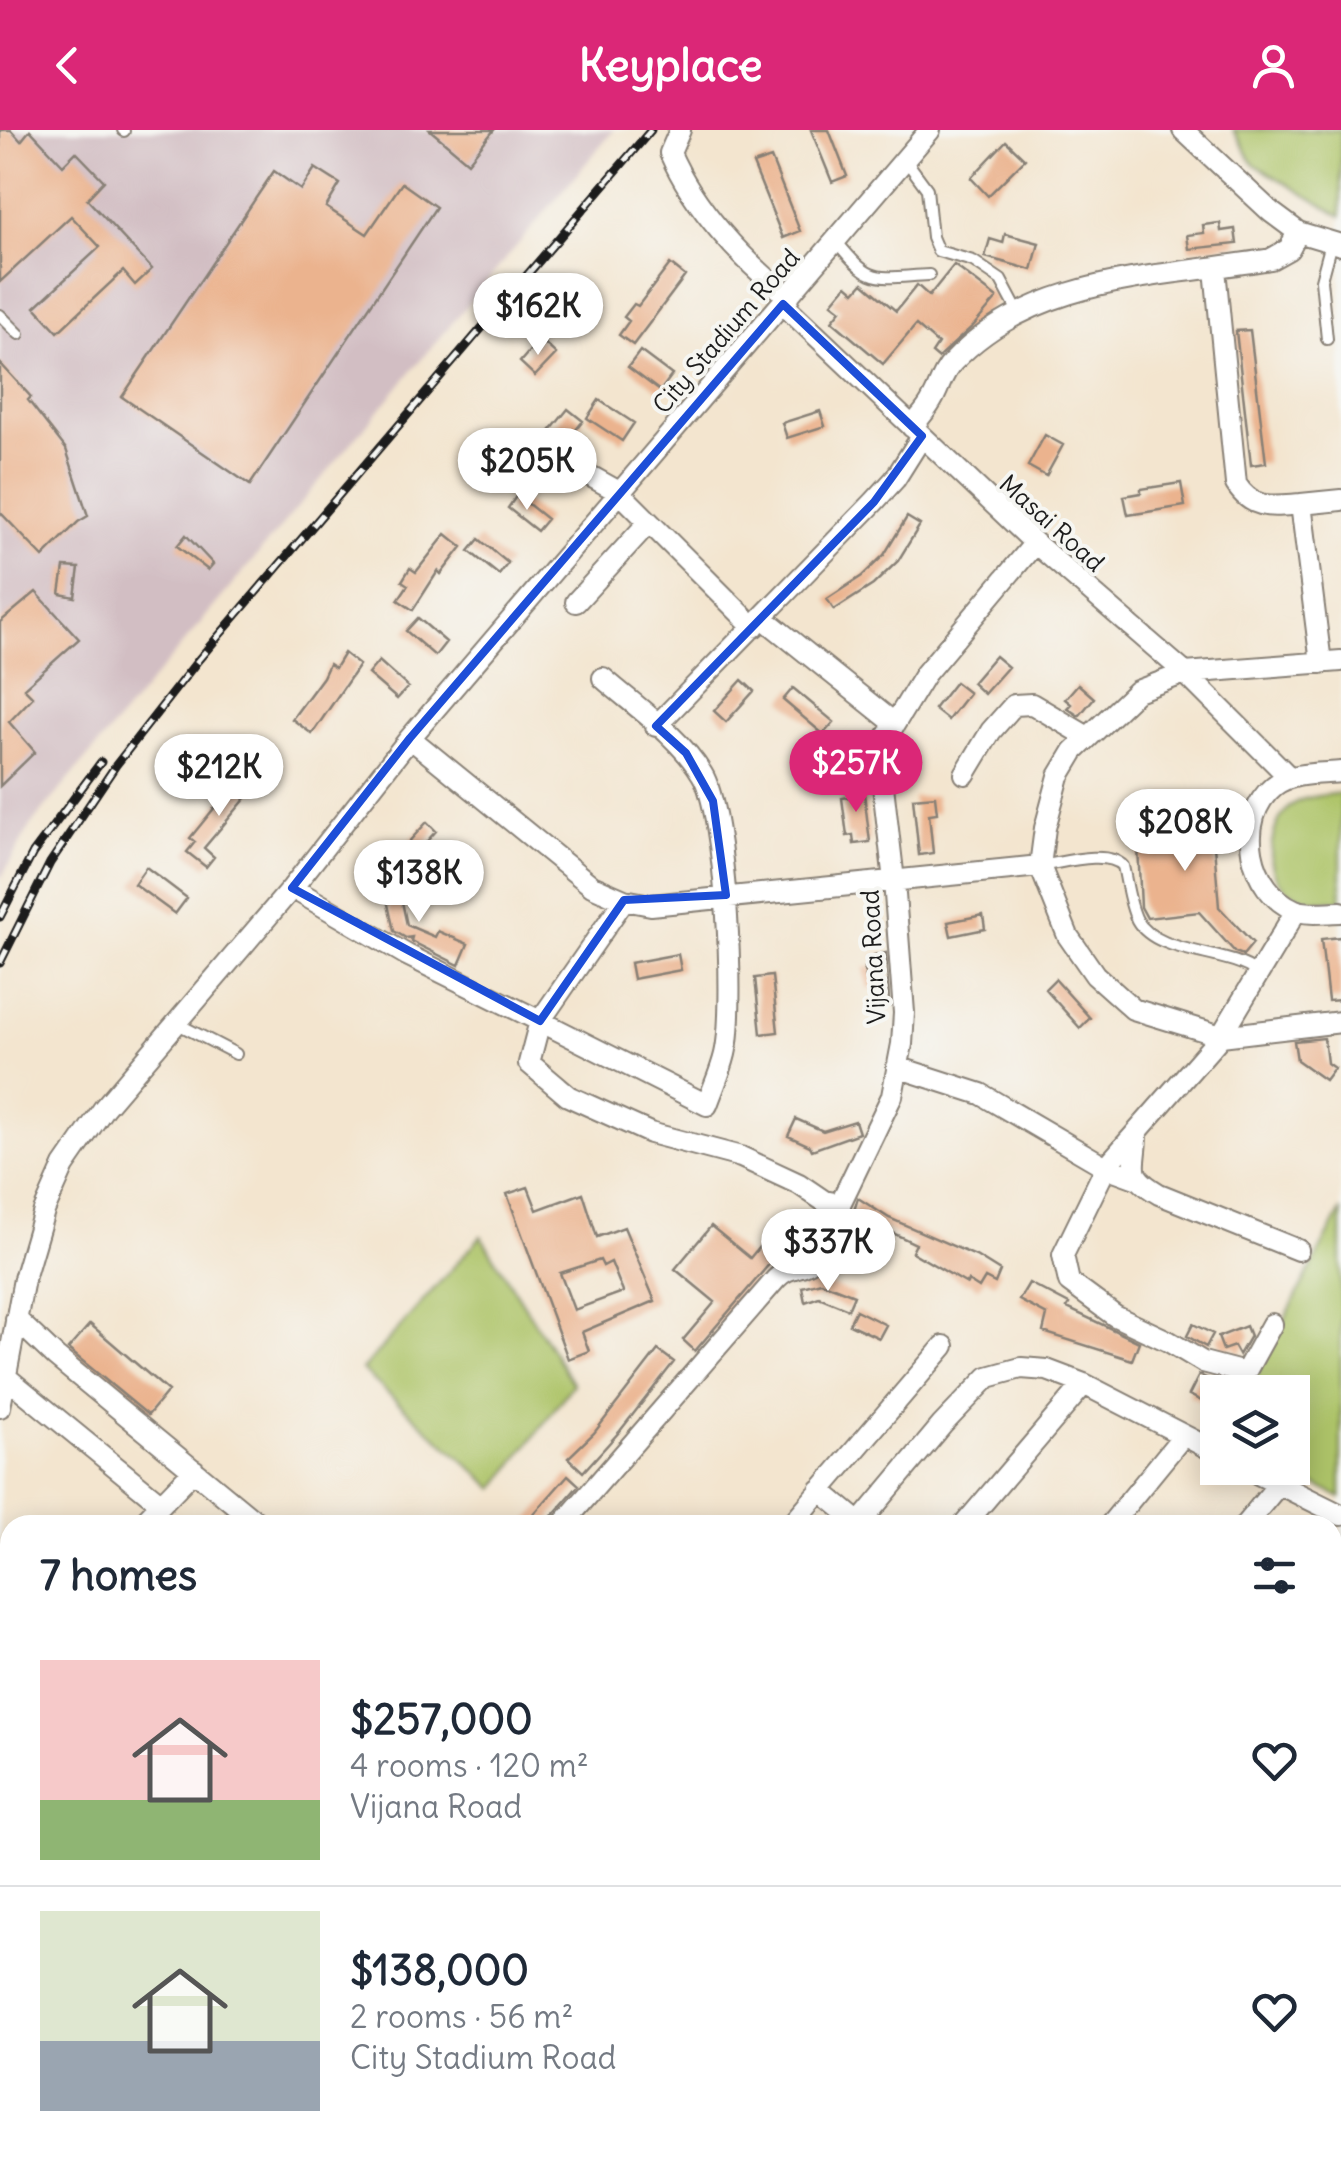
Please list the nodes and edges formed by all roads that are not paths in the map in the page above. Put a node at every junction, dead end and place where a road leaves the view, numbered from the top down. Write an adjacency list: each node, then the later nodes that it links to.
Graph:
1 (680, 130): 10 (street, Masai Road)
2 (930, 130): 4 (street, City Stadium Road)
3 (1184, 130): 5 (street)
4 (905, 158): 6 (street, City Stadium Road); 11 (lane)
5 (1298, 232): 7 (street); 8 (street)
6 (836, 241): 9 (lane); 10 (street, City Stadium Road)
7 (1336, 243): 14 (lane)
8 (1215, 269): 11 (street); 19 (street)
9 (928, 275)
10 (786, 300): 15 (street, Masai Road); 17 (street, City Stadium Road)
11 (1018, 312): 15 (street)
12 (0, 315): 13 (lane)
13 (19, 334)
14 (1327, 340)
15 (917, 431): 21 (street, Masai Road); 23 (street)
16 (585, 473): 17 (street)
17 (619, 492): 20 (street); 30 (street, City Stadium Road)
18 (1341, 500): 19 (street)
19 (1301, 504): 24 (street)
20 (649, 522): 22 (street); 23 (street)
21 (1035, 543): 25 (street, Masai Road); 27 (street, Vijana Road)
22 (576, 602)
23 (758, 623): 27 (street); 28 (street)
24 (1331, 662): 25 (street)
25 (1184, 674): 29 (street); 33 (street, Masai Road)
26 (603, 678): 28 (street)
27 (894, 723): 35 (street, Vijana Road)
28 (656, 726): 37 (street)
29 (1088, 736): 32 (street); 34 (street)
30 (410, 738): 36 (street, City Stadium Road); 38 (street)
31 (1341, 772): 33 (street)
32 (965, 774)
33 (1290, 778): 39 (street)
34 (1040, 866): 35 (street); 41 (lane); 45 (street)
35 (894, 881): 37 (street); 47 (street, Vijana Road)
36 (292, 888): 42 (street); 43 (street, City Stadium Road)
37 (726, 895): 38 (street); 42 (street)
38 (624, 900): 42 (street)
39 (1296, 911): 40 (street); 41 (street)
40 (1341, 912)
41 (1258, 973): 45 (street)
42 (540, 1021): 51 (street)
43 (175, 1022): 46 (lane); 53 (street, City Stadium Road)
44 (1341, 1022): 45 (street)
45 (1222, 1036): 48 (street)
46 (236, 1054)
47 (897, 1068): 49 (street); 51 (street, Vijana Road)
48 (1138, 1134): 49 (street); 50 (street)
49 (1106, 1168): 50 (street); 54 (street)
50 (1136, 1178): 52 (street)
51 (840, 1204): 68 (street, Vijana Road)
52 (1298, 1250)
53 (16, 1319): 56 (street, City Stadium Road); 61 (street)
54 (1272, 1324)
55 (944, 1346): 64 (street)
56 (6, 1377): 58 (street, City Stadium Road); 65 (street)
57 (1084, 1384): 59 (street); 71 (street); 72 (street)
58 (0, 1407)
59 (1182, 1437): 60 (street); 73 (street)
60 (1200, 1445)
61 (194, 1470): 65 (street); 67 (street)
62 (1278, 1485): 74 (street)
63 (1281, 1485): 75 (street)
64 (820, 1490): 69 (street); 70 (street)
65 (160, 1504): 66 (street)
66 (150, 1515)
67 (243, 1515)
68 (571, 1515)
69 (799, 1515)
70 (850, 1515)
71 (868, 1515)
72 (973, 1515)
73 (1118, 1515)
74 (1253, 1515)
75 (1341, 1515)

